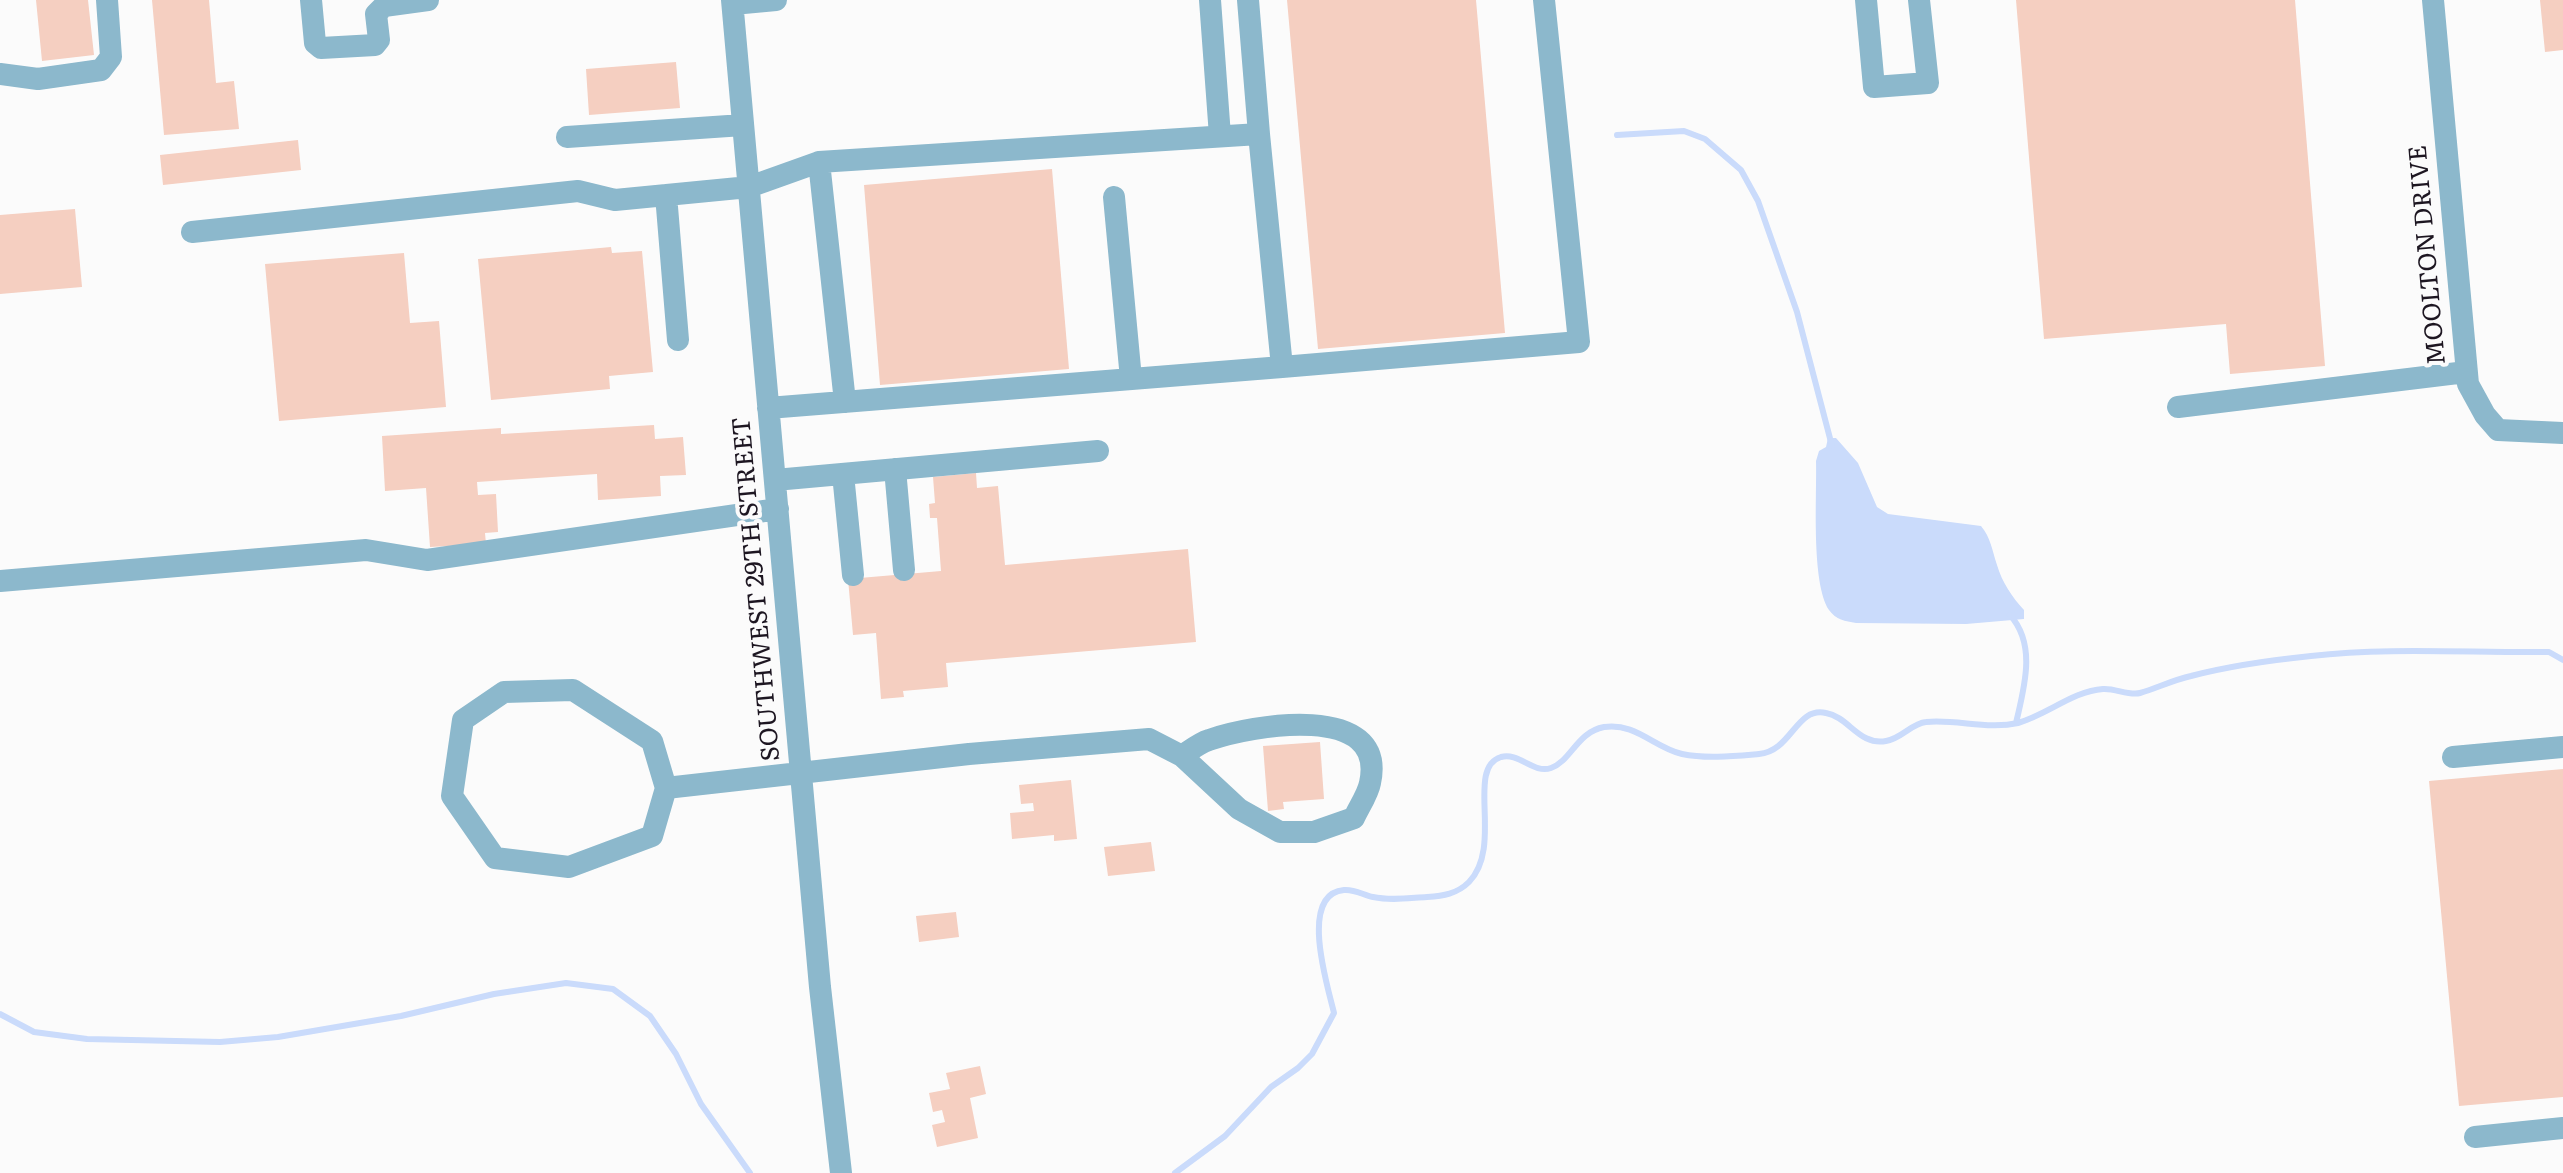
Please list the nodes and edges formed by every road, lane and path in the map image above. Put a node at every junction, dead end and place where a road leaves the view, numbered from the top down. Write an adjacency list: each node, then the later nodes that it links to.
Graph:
1 (107, 0): 12 (street)
2 (312, 0): 3 (street)
3 (428, 0)
4 (776, 0): 11 (street)
5 (1210, 0): 15 (street)
6 (1248, 0): 14 (street)
7 (1544, 0): 23 (street)
8 (1866, 0): 9 (street)
9 (1919, 0)
10 (2434, 0): 24 (street, MOOLTON DRIVE)
11 (733, 2): 13 (street, SOUTHWEST 29TH STREET)
12 (0, 74)
13 (743, 125): 16 (street); 18 (street, SOUTHWEST 29TH STREET)
14 (1259, 134): 15 (street); 23 (street)
15 (1220, 136): 17 (street)
16 (567, 137)
17 (819, 162): 18 (street); 26 (street)
18 (749, 187): 19 (street); 27 (street, SOUTHWEST 29TH STREET)
19 (666, 195): 21 (street); 22 (street)
20 (1114, 197): 25 (street)
21 (192, 232)
22 (678, 340)
23 (1282, 366): 25 (street)
24 (2466, 372): 28 (street); 29 (street, MOOLTON DRIVE)
25 (1131, 379): 26 (street)
26 (845, 402): 27 (street)
27 (768, 408): 33 (street, SOUTHWEST 29TH STREET)
28 (2178, 408)
29 (2563, 433)
30 (1098, 451): 31 (street)
31 (896, 469): 32 (street); 35 (street)
32 (843, 474): 33 (street); 36 (street)
33 (775, 480): 34 (street, SOUTHWEST 29TH STREET)
34 (778, 508): 37 (street); 41 (street, SOUTHWEST 29TH STREET)
35 (904, 570)
36 (853, 575)
37 (0, 581)
38 (2563, 747): 40 (street)
39 (1182, 756): 39 (street); 41 (street)
40 (2453, 757)
41 (801, 772): 42 (street); 45 (street, SOUTHWEST 29TH STREET)
42 (666, 788): 42 (street)
43 (2563, 1128): 44 (street)
44 (2475, 1137)
45 (841, 1173)

